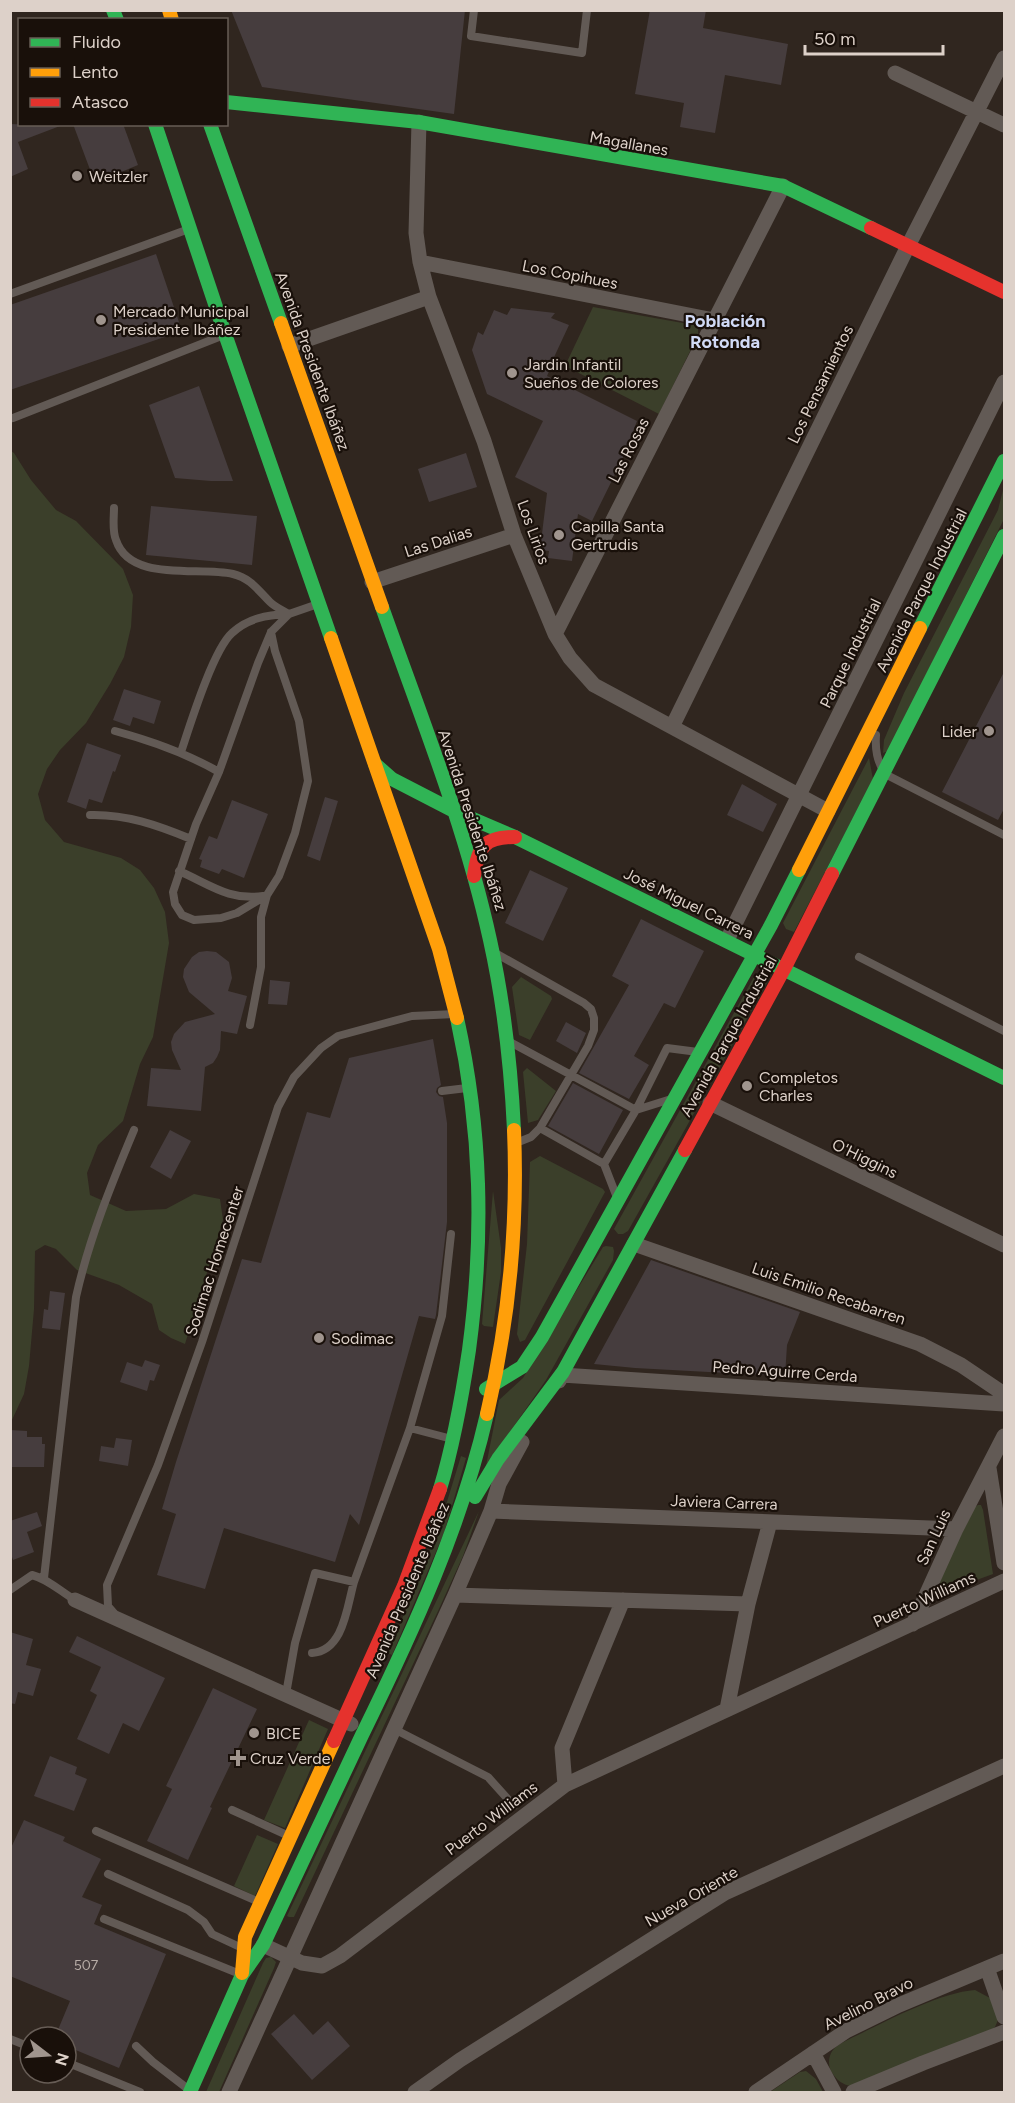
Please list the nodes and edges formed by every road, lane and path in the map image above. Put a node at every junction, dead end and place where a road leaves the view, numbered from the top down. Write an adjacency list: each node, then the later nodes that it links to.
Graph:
1 (474, 10): 2 (lane)
2 (587, 10)
3 (1005, 58): 6 (street, Los Pensamientos)
4 (895, 73): 6 (street)
5 (228, 102): 7 (main road, Magallanes)
6 (977, 112): 8 (street); 13 (street, Los Pensamientos)
7 (418, 122): 11 (main road, Magallanes); 14 (street, Los Lirios)
8 (1005, 125)
9 (156, 126): 12 (main road, Avenida Presidente Ibáñez)
10 (211, 126): 20 (main road, Avenida Presidente Ibáñez)
11 (783, 186): 13 (main road, Magallanes); 18 (street, Las Rosas)
12 (190, 228): 16 (lane); 19 (main road, Avenida Presidente Ibáñez)
13 (908, 246): 15 (main road, Magallanes); 33 (street, Los Pensamientos)
14 (420, 262): 17 (street, Los Lirios); 18 (street, Los Copihues)
15 (1005, 292)
16 (10, 294)
17 (429, 297): 20 (street); 25 (street, Los Lirios)
18 (714, 320): 31 (street, Las Rosas)
19 (225, 334): 22 (lane); 28 (main road, Avenida Presidente Ibáñez)
20 (289, 346): 27 (main road, Avenida Presidente Ibáñez)
21 (1005, 381): 39 (street, Parque Industrial)
22 (12, 418)
23 (1005, 461): 32 (main road, Avenida Parque Industrial)
24 (114, 508): 29 (lane)
25 (514, 535): 27 (street, Las Dalias); 31 (street, Los Lirios)
26 (1005, 536): 38 (main road, Avenida Parque Industrial)
27 (372, 582): 40 (main road, Avenida Presidente Ibáñez)
28 (320, 604): 29 (lane); 36 (main road, Avenida Presidente Ibáñez)
29 (289, 614): 30 (lane); 35 (lane)
30 (271, 632): 37 (lane); 48 (lane)
31 (555, 634): 33 (street, Los Lirios)
32 (878, 712): 38 (lane); 41 (main road, Avenida Parque Industrial)
33 (672, 727): 39 (street, Los Lirios)
34 (115, 731): 35 (lane)
35 (181, 752): 37 (lane)
36 (374, 763): 40 (main road, José Miguel Carrera); 54 (main road, Avenida Presidente Ibáñez)
37 (219, 771): 45 (lane)
38 (885, 774): 43 (lane); 53 (main road, Avenida Parque Industrial)
39 (799, 796): 41 (street, Los Lirios); 49 (street, Parque Industrial)
40 (454, 810): 44 (main road, José Miguel Carrera); 47 (main road, Avenida Presidente Ibáñez)
41 (828, 811): 51 (main road, Avenida Parque Industrial)
42 (90, 815): 45 (lane)
43 (1005, 835)
44 (515, 837): 47 (main road); 49 (main road, José Miguel Carrera)
45 (190, 839): 46 (lane)
46 (179, 871): 48 (lane); 48 (lane)
47 (474, 876): 50 (main road, Avenida Presidente Ibáñez)
48 (267, 895): 55 (lane)
49 (727, 940): 51 (main road, José Miguel Carrera)
50 (492, 951): 57 (main road, Avenida Presidente Ibáñez); 59 (lane)
51 (754, 954): 53 (main road, José Miguel Carrera); 58 (main road, Avenida Parque Industrial)
52 (859, 957): 56 (lane)
53 (784, 969): 60 (main road, José Miguel Carrera); 64 (main road, Avenida Parque Industrial)
54 (457, 1014): 61 (main road, Avenida Presidente Ibáñez); 97 (lane, Sodimac Homecenter)
55 (250, 1024)
56 (1005, 1031)
57 (506, 1040): 59 (lane); 68 (main road, Avenida Presidente Ibáñez)
58 (700, 1052): 63 (main road, Avenida Parque Industrial); 65 (lane)
59 (571, 1076): 65 (lane); 66 (lane)
60 (1005, 1078)
61 (471, 1088): 62 (lane); 79 (main road, Avenida Presidente Ibáñez)
62 (442, 1091)
63 (675, 1098): 65 (lane); 70 (main road, Avenida Parque Industrial)
64 (710, 1103): 73 (main road, Avenida Parque Industrial); 74 (street, O'Higgins)
65 (636, 1110): 69 (lane)
66 (540, 1128): 68 (lane); 69 (lane)
67 (134, 1130): 89 (lane)
68 (514, 1144): 76 (main road, Avenida Presidente Ibáñez)
69 (604, 1164): 70 (lane)
70 (618, 1200): 71 (main road, Avenida Parque Industrial)
71 (604, 1226): 73 (main road); 76 (main road, Avenida Parque Industrial)
72 (451, 1234): 80 (lane)
73 (622, 1244): 75 (main road, Avenida Parque Industrial); 77 (street, Luis Emilio Recabarren)
74 (1005, 1245)
75 (562, 1375): 78 (street, Pedro Aguirre Cerda); 84 (street); 87 (main road, Avenida Parque Industrial)
76 (493, 1384): 79 (main road, Avenida Parque Industrial); 87 (main road, Avenida Presidente Ibáñez)
77 (1005, 1394)
78 (1005, 1404)
79 (458, 1413): 81 (main road, Avenida Presidente Ibáñez)
80 (410, 1428): 81 (lane); 91 (lane)
81 (453, 1439): 102 (main road, Avenida Presidente Ibáñez)
82 (1003, 1441): 83 (street, San Luis)
83 (989, 1468): 86 (street, San Luis); 88 (street)
84 (491, 1511): 85 (street, Javiera Carrera); 93 (street)
85 (770, 1522): 86 (street, Javiera Carrera); 96 (street)
86 (956, 1529): 98 (street, San Luis)
87 (452, 1534): 104 (main road, Avenida Presidente Ibáñez)
88 (1005, 1563)
89 (44, 1578): 92 (lane); 94 (lane)
90 (1005, 1581): 98 (street, Puerto Williams)
91 (354, 1582): 99 (lane); 100 (lane)
92 (10, 1590)
93 (455, 1595): 95 (street); 103 (street)
94 (75, 1600): 97 (street)
95 (623, 1600): 96 (street); 106 (street)
96 (748, 1604): 101 (street)
97 (121, 1621): 100 (street)
98 (913, 1624): 101 (street, Puerto Williams)
99 (312, 1653)
100 (286, 1694): 102 (street)
101 (727, 1709): 106 (street, Puerto Williams)
102 (343, 1720): 104 (street); 110 (main road, Avenida Presidente Ibáñez)
103 (394, 1729): 107 (lane); 116 (street)
104 (365, 1731): 114 (main road, Avenida Presidente Ibáñez)
105 (1005, 1766): 128 (street, Nueva Oriente)
106 (565, 1785): 116 (street, Puerto Williams)
107 (514, 1806)
108 (232, 1810): 110 (lane)
109 (96, 1831): 112 (lane)
110 (290, 1837): 112 (main road, Avenida Presidente Ibáñez)
111 (108, 1874): 115 (lane)
112 (260, 1903): 115 (main road, Avenida Presidente Ibáñez)
113 (104, 1919): 119 (lane)
114 (263, 1945): 116 (street, Puerto Williams); 119 (main road, Avenida Presidente Ibáñez)
115 (244, 1949): 119 (main road, Avenida Presidente Ibáñez)
116 (291, 1957): 127 (street)
117 (1005, 1961): 118 (street, Avelino Bravo)
118 (987, 1968): 120 (street); 123 (street, Avelino Bravo)
119 (242, 1975): 126 (main road, Avenida Presidente Ibáñez)
120 (1005, 2017)
121 (1005, 2032): 131 (street)
122 (136, 2046): 126 (lane)
123 (813, 2053): 129 (street, Avelino Bravo); 130 (street)
124 (78, 2067): 125 (lane)
125 (140, 2092)
126 (190, 2092)
127 (229, 2092)
128 (415, 2092)
129 (756, 2092)
130 (834, 2092)
131 (853, 2092)

